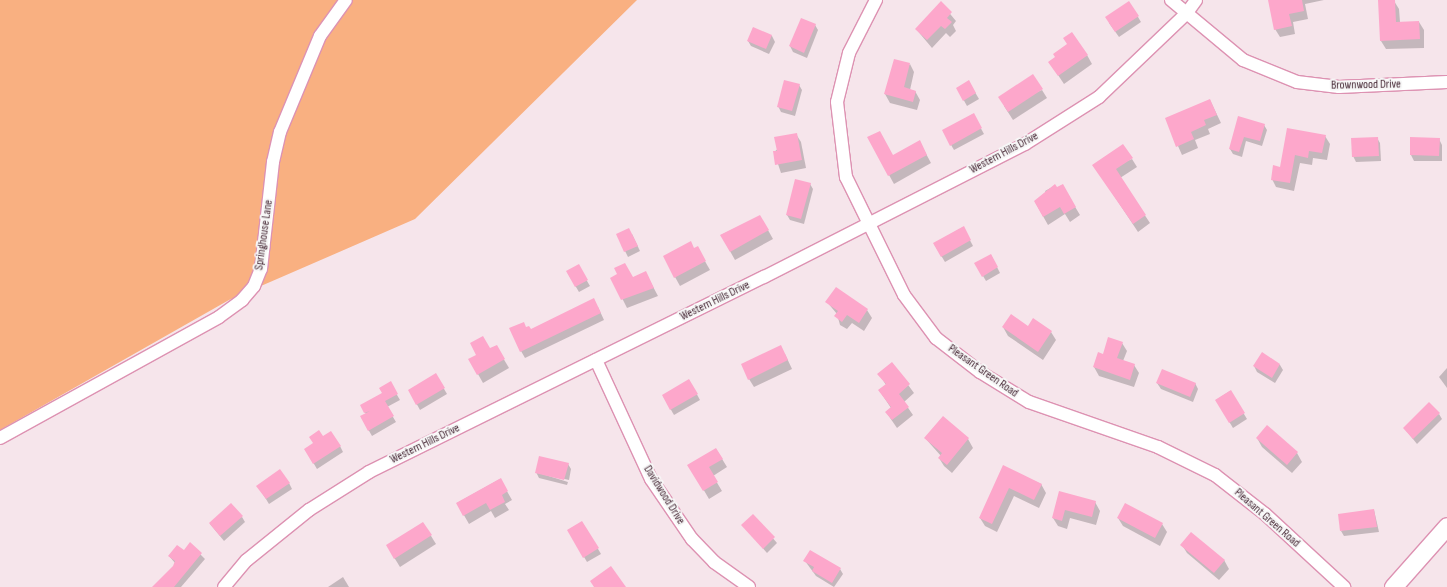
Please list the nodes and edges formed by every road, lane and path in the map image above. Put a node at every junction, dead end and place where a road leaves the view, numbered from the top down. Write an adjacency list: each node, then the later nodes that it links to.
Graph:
1 (346, 0): 9 (street, Springhouse Lane)
2 (876, 0): 7 (street, Pleasant Green Road)
3 (1170, 0): 5 (street)
4 (1196, 0): 5 (street, Western Hills Drive)
5 (1186, 14): 6 (street, Brownwood Drive); 7 (street, Western Hills Drive)
6 (1447, 82)
7 (869, 223): 8 (street, Western Hills Drive); 13 (street, Pleasant Green Road)
8 (596, 360): 11 (street, Western Hills Drive); 12 (street, Davidwood Drive)
9 (0, 438)
10 (1447, 526): 14 (main road)
11 (224, 587)
12 (749, 587)
13 (1344, 587)
14 (1393, 587)

